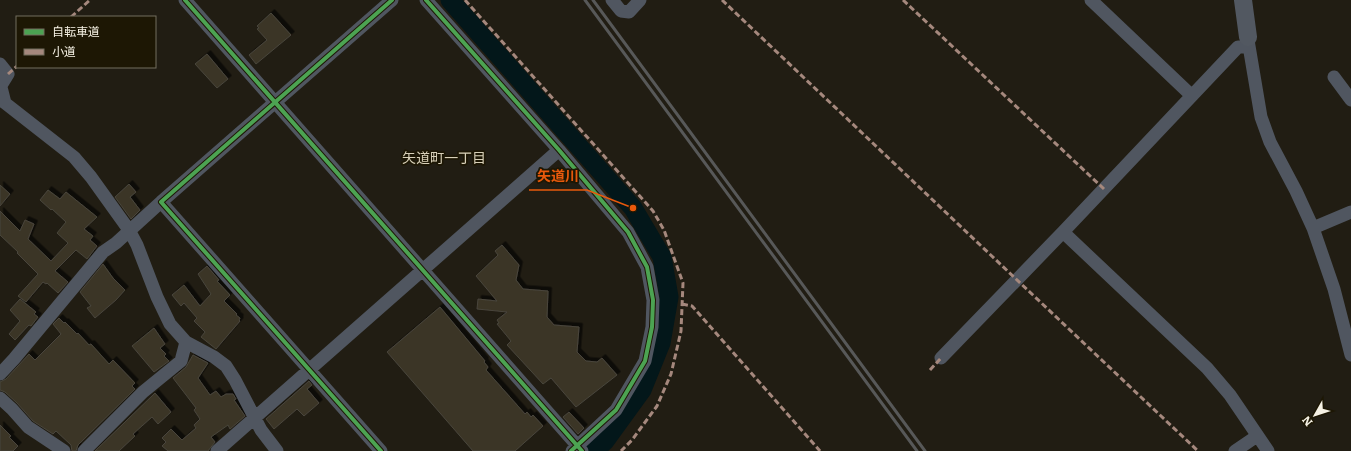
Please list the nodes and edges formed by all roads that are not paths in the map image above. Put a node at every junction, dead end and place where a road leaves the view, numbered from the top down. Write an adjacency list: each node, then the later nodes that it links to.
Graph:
1 (185, 0): 14 (street)
2 (392, 0): 14 (street)
3 (426, 0): 15 (street)
4 (612, 0): 5 (street)
5 (640, 0)
6 (1091, 0): 12 (street)
7 (1243, 0): 8 (street)
8 (1248, 42): 12 (street); 18 (street)
9 (0, 64): 11 (street)
10 (1334, 77): 13 (street)
11 (0, 87): 19 (street)
12 (1192, 95): 20 (street)
13 (1351, 100)
14 (276, 103): 16 (street); 21 (street)
15 (559, 150): 21 (street); 30 (street)
16 (160, 202): 19 (street); 25 (street)
17 (1351, 212): 18 (street)
18 (1313, 228): 23 (street)
19 (129, 230): 22 (street); 26 (street)
20 (1063, 232): 24 (street); 29 (street)
21 (423, 270): 25 (street); 30 (street)
22 (186, 342): 28 (street); 32 (street)
23 (1351, 355)
24 (941, 358)
25 (309, 370): 28 (street); 35 (street)
26 (0, 374)
27 (0, 398): 31 (street)
28 (254, 418): 33 (street); 34 (street)
29 (1257, 436): 36 (street); 37 (street)
30 (578, 449)
31 (64, 451)
32 (84, 451)
33 (217, 451)
34 (277, 451)
35 (381, 451)
36 (1234, 451)
37 (1268, 451)

